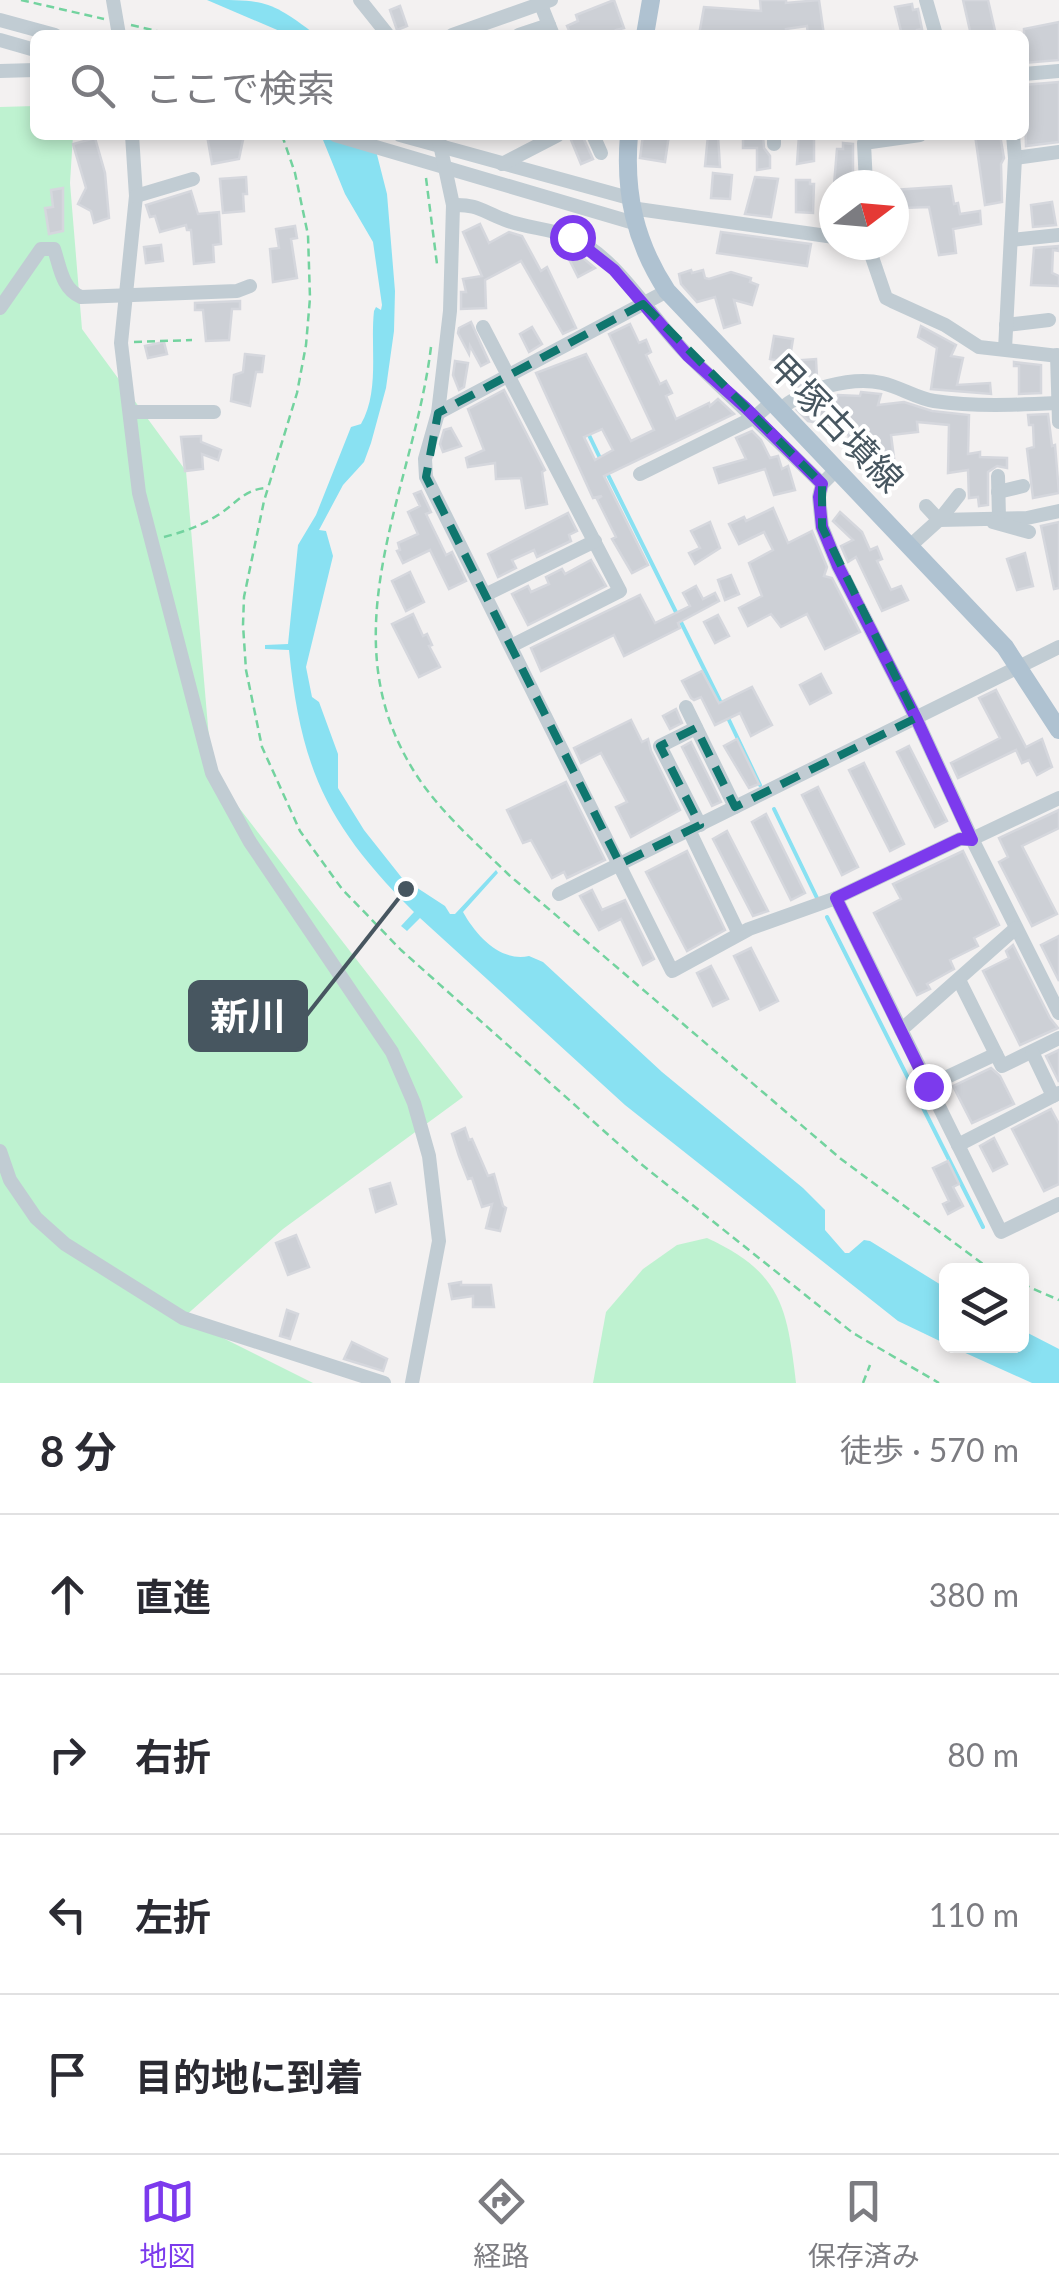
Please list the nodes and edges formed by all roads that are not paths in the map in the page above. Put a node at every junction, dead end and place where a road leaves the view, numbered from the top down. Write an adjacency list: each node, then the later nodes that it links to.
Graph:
1 (360, 0): 7 (street)
2 (651, 0): 10 (main road)
3 (926, 0): 11 (street)
4 (544, 1): 8 (street); 9 (street)
5 (0, 20): 6 (street)
6 (37, 30)
7 (384, 30)
8 (466, 30)
9 (551, 30)
10 (646, 30)
11 (935, 30)
12 (0, 40): 13 (street)
13 (30, 49)
14 (30, 70): 16 (street)
15 (1059, 70): 17 (street)
16 (0, 71)
17 (1029, 73)
18 (132, 140): 33 (street)
19 (353, 140): 35 (street)
20 (418, 140): 30 (street)
21 (439, 140): 34 (street)
22 (548, 140): 30 (street)
23 (595, 140): 28 (street)
24 (629, 140): 35 (main road, 甲塚古墳線)
25 (885, 140): 31 (street)
26 (1013, 140): 29 (street)
27 (1059, 152): 29 (street)
28 (600, 154)
29 (1015, 158): 38 (street)
30 (502, 164): 35 (street)
31 (865, 170)
32 (193, 179): 33 (street)
33 (136, 196): 42 (street)
34 (453, 205): 43 (street); 55 (street)
35 (631, 210): 36 (street); 41 (main road, 甲塚古墳線)
36 (819, 235)
37 (1059, 235): 38 (street)
38 (1011, 240): 46 (street)
39 (873, 260): 48 (street)
40 (250, 286): 42 (street)
41 (668, 291): 43 (street); 52 (main road, 甲塚古墳線)
42 (126, 296): 44 (street); 53 (street)
43 (643, 304): 50 (street); 56 (street)
44 (0, 308)
45 (1049, 320): 46 (street)
46 (1006, 325): 48 (street)
47 (483, 327): 50 (street)
48 (1005, 348): 49 (street)
49 (1058, 356): 51 (street)
50 (510, 375): 55 (street); 70 (street)
51 (1058, 403): 52 (street); 57 (street)
52 (776, 406): 56 (street); 58 (main road, 甲塚古墳線)
53 (130, 412): 54 (street); 101 (street)
54 (214, 412)
55 (438, 413): 72 (street)
56 (755, 417): 59 (street); 61 (street)
57 (1059, 422)
58 (837, 469): 61 (street); 71 (main road, 甲塚古墳線)
59 (640, 474)
60 (998, 476): 63 (street)
61 (822, 484): 77 (street)
62 (1023, 486): 63 (street)
63 (998, 492): 67 (street)
64 (959, 495): 68 (street)
65 (926, 506): 68 (street)
66 (1059, 511): 67 (street)
67 (994, 518): 68 (street); 69 (street)
68 (939, 520): 71 (street)
69 (1029, 532)
70 (595, 541): 72 (street); 73 (street)
71 (910, 546): 75 (main road, 甲塚古墳線)
72 (485, 595): 73 (street)
73 (511, 646): 84 (street)
74 (1059, 646): 75 (street)
75 (1019, 666): 77 (street); 79 (main road, 甲塚古墳線)
76 (686, 707): 78 (street)
77 (916, 718): 81 (street); 83 (street)
78 (696, 728): 81 (street); 82 (street)
79 (1059, 730)
80 (1059, 798): 83 (street)
81 (735, 807): 82 (street)
82 (694, 827): 84 (street); 88 (street)
83 (972, 840): 86 (street); 87 (street)
84 (620, 864): 85 (street); 88 (street)
85 (559, 894)
86 (836, 898): 88 (street); 91 (street)
87 (1016, 928): 89 (street); 90 (street)
88 (739, 934)
89 (959, 980): 91 (street); 94 (street)
90 (1059, 1013)
91 (902, 1030): 95 (street)
92 (1059, 1038): 93 (street)
93 (1032, 1052): 94 (street); 96 (street)
94 (996, 1054): 95 (street)
95 (928, 1086): 97 (street)
96 (1056, 1094): 97 (street)
97 (958, 1145): 99 (street)
98 (0, 1151): 100 (street)
99 (1059, 1204)
100 (384, 1383)
101 (412, 1383)

